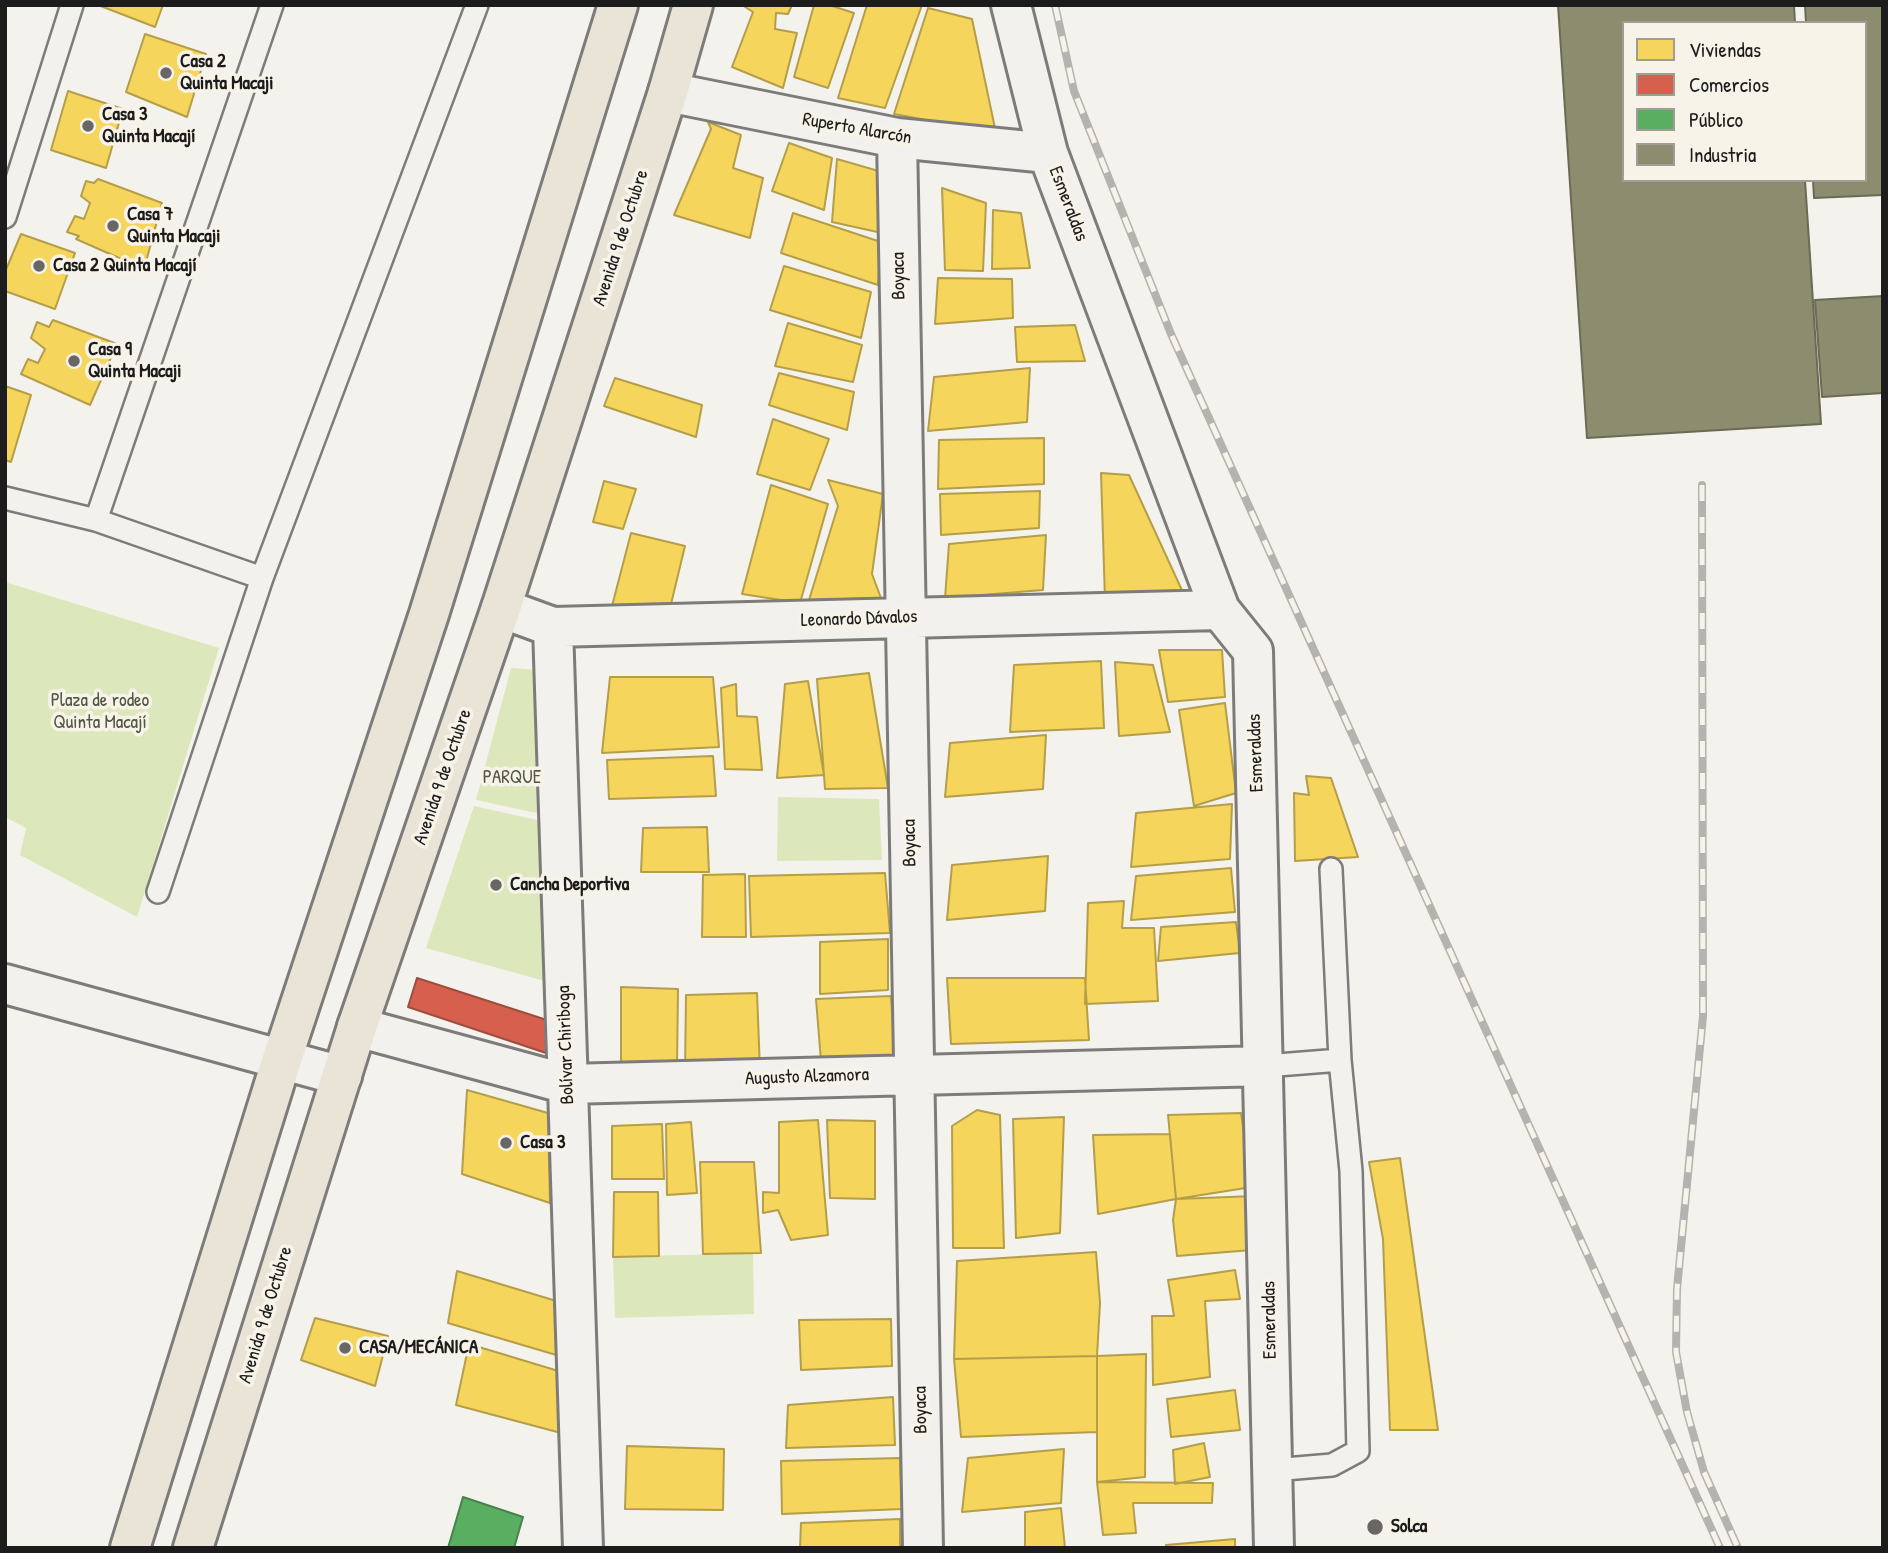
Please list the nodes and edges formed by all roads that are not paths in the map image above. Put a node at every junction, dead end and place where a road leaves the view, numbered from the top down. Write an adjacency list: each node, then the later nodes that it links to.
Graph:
1 (72, 5): 10 (lane)
2 (272, 5): 12 (lane)
3 (477, 5): 13 (lane)
4 (618, 5): 22 (main road)
5 (693, 5): 7 (main road, Avenida 9 de Octubre)
6 (1011, 5): 9 (street, Esmeraldas)
7 (668, 92): 8 (street, Ruperto Alarcón); 14 (main road, Avenida 9 de Octubre)
8 (897, 138): 9 (street, Ruperto Alarcón); 16 (street, Boyaca)
9 (1048, 153): 15 (street, Esmeraldas)
10 (5, 217)
11 (5, 498): 12 (lane)
12 (96, 520): 13 (lane)
13 (262, 578): 19 (lane)
14 (501, 608): 17 (street, Leonardo Dávalos); 21 (main road, Avenida 9 de Octubre)
15 (1220, 610): 16 (street, Leonardo Dávalos); 24 (street, Esmeraldas)
16 (906, 617): 17 (street, Leonardo Dávalos); 25 (street, Boyaca)
17 (553, 627): 27 (street, Bolívar Chiriboga)
18 (1331, 869): 23 (lane)
19 (158, 892)
20 (5, 984): 22 (street)
21 (357, 1027): 26 (main road, Avenida 9 de Octubre); 27 (street, Augusto Alzamora)
22 (282, 1059): 26 (street); 29 (main road)
23 (1340, 1060): 24 (lane); 28 (lane)
24 (1265, 1066): 25 (street, Augusto Alzamora); 28 (street, Esmeraldas)
25 (914, 1074): 27 (street, Augusto Alzamora); 32 (street, Boyaca)
26 (342, 1076): 30 (main road, Avenida 9 de Octubre)
27 (567, 1084): 31 (street, Bolívar Chiriboga)
28 (1273, 1470): 33 (street, Esmeraldas)
29 (130, 1548)
30 (193, 1548)
31 (583, 1548)
32 (923, 1548)
33 (1274, 1548)

